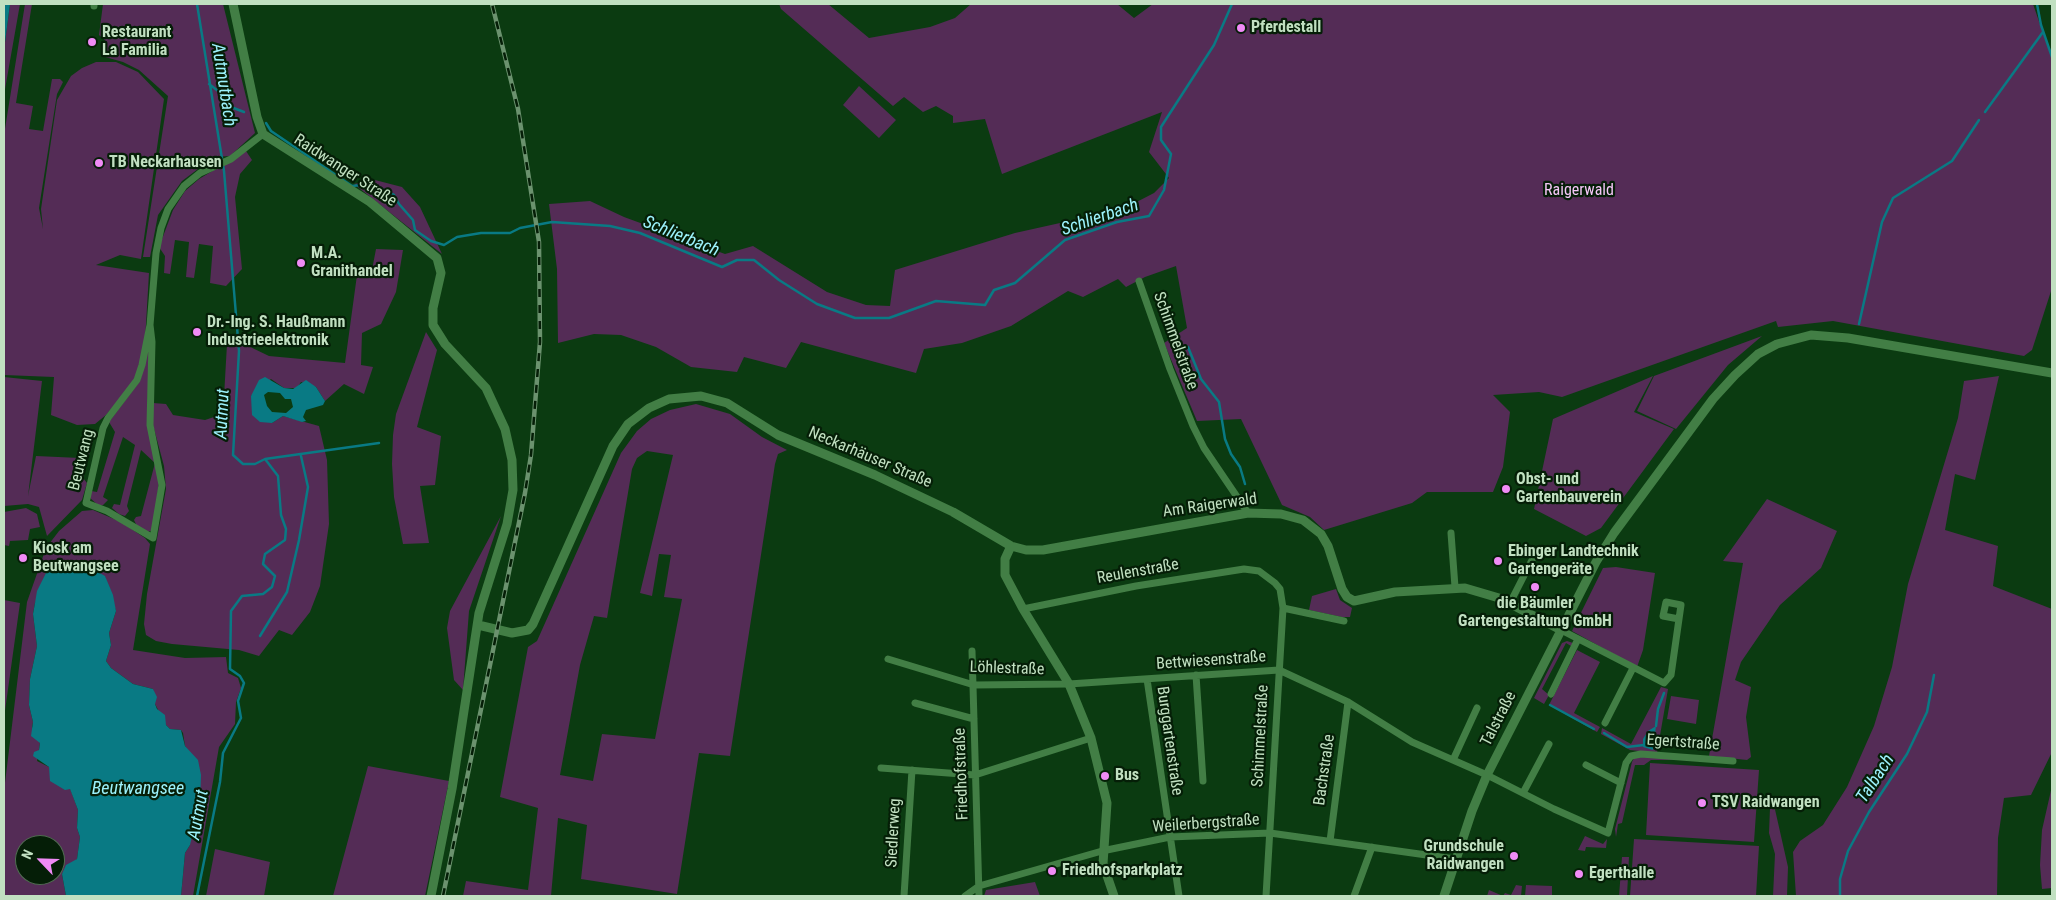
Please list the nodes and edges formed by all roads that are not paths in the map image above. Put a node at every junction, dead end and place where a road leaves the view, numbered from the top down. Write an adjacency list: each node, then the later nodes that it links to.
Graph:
1 (233, 4): 2 (street)
2 (263, 134): 4 (street, Beutwang); 17 (street, Raidwanger Straße)
3 (1138, 281): 6 (street, Schimmelstraße)
4 (150, 325): 4 (street, Beutwang)
5 (2052, 373): 18 (street, Talstraße)
6 (1248, 513): 8 (street, Am Raigerwald); 11 (street, Am Raigerwald)
7 (1451, 533): 11 (street)
8 (1011, 546): 14 (street); 17 (street, Neckarhäuser Straße)
9 (1532, 560): 12 (street)
10 (1259, 571): 13 (street, Schimmelstraße); 14 (street, Reulenstraße)
11 (1455, 587): 12 (street, Am Raigerwald)
12 (1510, 603): 18 (street, Am Raigerwald)
13 (1283, 608): 16 (street); 23 (street, Schimmelstraße)
14 (1023, 609): 26 (street)
15 (1679, 619): 22 (street)
16 (1344, 621)
17 (478, 625): 53 (street, Raidwanger Straße)
18 (1561, 630): 19 (street); 42 (street, Talstraße)
19 (1578, 639): 22 (street); 28 (street)
20 (972, 651): 27 (street, Friedhofstraße)
21 (888, 658): 27 (street, Löhlestraße)
22 (1632, 668): 33 (street)
23 (1279, 670): 24 (street, Bettwiesenstraße); 29 (street, Bettwiesenstraße); 46 (street, Schimmelstraße)
24 (1196, 675): 25 (street, Bettwiesenstraße); 43 (street)
25 (1147, 679): 26 (street, Bettwiesenstraße); 47 (street, Burggartenstraße)
26 (1069, 684): 27 (street, Löhlestraße); 34 (street)
27 (974, 685): 32 (street, Friedhofstraße)
28 (1551, 694)
29 (1348, 702): 36 (street, Bettwiesenstraße); 48 (street, Bachstraße)
30 (915, 703): 32 (street)
31 (1477, 708): 36 (street)
32 (974, 719): 41 (street, Friedhofstraße)
33 (1605, 723)
34 (1091, 738): 41 (street); 50 (street)
35 (1549, 744): 45 (street)
36 (1453, 760): 42 (street, Bettwiesenstraße)
37 (1733, 761): 44 (street, Egertstraße)
38 (1586, 765): 44 (street)
39 (880, 768): 40 (street)
40 (912, 770): 41 (street); 54 (street, Siedlerweg)
41 (976, 775): 52 (street, Friedhofstraße)
42 (1487, 775): 45 (street, Egertstraße); 51 (street, Talstraße)
43 (1203, 781)
44 (1621, 783): 45 (street, Egertstraße)
45 (1523, 793)
46 (1270, 833): 47 (street, Weilerbergstraße); 48 (street, Weilerbergstraße); 59 (street, Schimmelstraße)
47 (1170, 837): 50 (street, Weilerbergstraße); 58 (street, Burggartenstraße)
48 (1330, 841): 49 (street, Weilerbergstraße)
49 (1372, 847): 51 (street, Weilerbergstraße); 60 (street)
50 (1102, 851): 52 (street, Weilerbergstraße); 57 (street)
51 (1456, 859): 61 (street, Talstraße)
52 (979, 886): 55 (street, Weilerbergstraße); 56 (street, Friedhofstraße)
53 (431, 896)
54 (904, 896)
55 (965, 896)
56 (979, 896)
57 (1114, 896)
58 (1179, 896)
59 (1266, 896)
60 (1354, 896)
61 (1444, 896)

